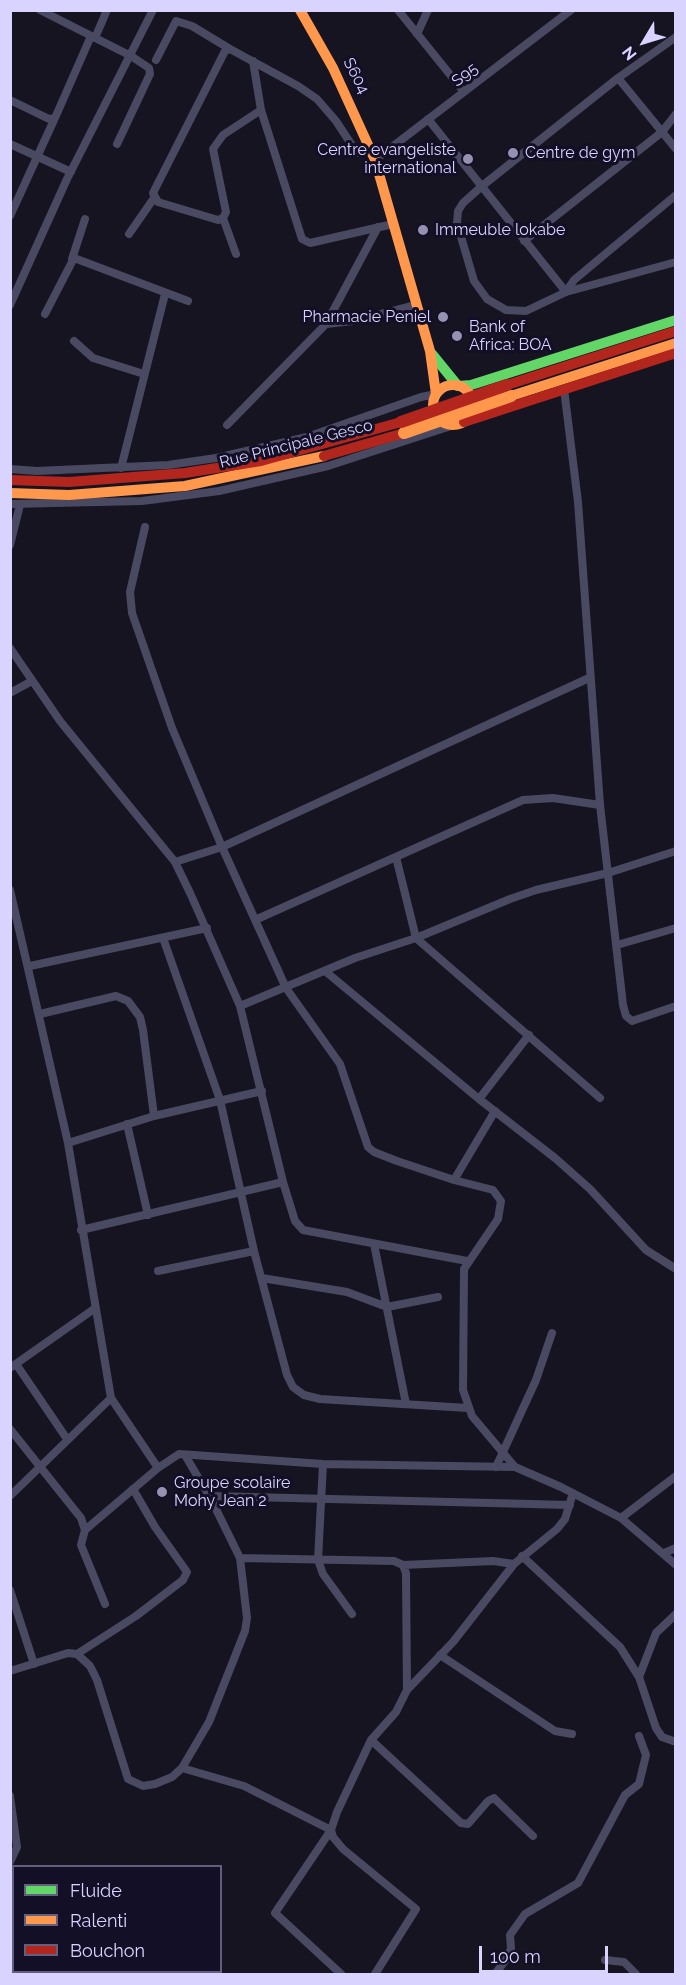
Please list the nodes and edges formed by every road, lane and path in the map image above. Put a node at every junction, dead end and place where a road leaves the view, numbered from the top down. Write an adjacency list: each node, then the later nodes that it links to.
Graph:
1 (40, 10): 9 (street)
2 (107, 10): 9 (street)
3 (153, 10): 12 (street)
4 (300, 10): 26 (main road, S604)
5 (398, 10): 8 (street)
6 (428, 10): 8 (street)
7 (567, 12): 16 (street, S95)
8 (417, 34): 16 (street)
9 (93, 37): 12 (street); 21 (street)
10 (675, 37): 15 (street)
11 (230, 49): 13 (street); 14 (street); 31 (street)
12 (131, 56): 24 (street); 28 (street)
13 (156, 60)
14 (253, 62): 18 (street); 26 (street)
15 (618, 78): 22 (street); 29 (street)
16 (464, 92): 20 (street, S95)
17 (10, 100): 21 (street)
18 (261, 110): 33 (street); 36 (street)
19 (675, 114): 22 (street)
20 (429, 119): 26 (street, S95); 29 (street)
21 (54, 120): 27 (street)
22 (662, 132): 25 (street); 38 (street)
23 (10, 144): 27 (street)
24 (117, 144)
25 (675, 149)
26 (373, 155): 35 (main road, S604)
27 (38, 157): 28 (street); 32 (street)
28 (71, 172): 42 (street)
29 (482, 186): 38 (street); 43 (street)
30 (675, 195): 43 (street)
31 (154, 198): 33 (street); 37 (street)
32 (10, 216)
33 (224, 218): 39 (street)
34 (85, 219): 40 (street)
35 (393, 224): 36 (street); 47 (main road, S604)
36 (378, 228): 50 (street)
37 (129, 234)
38 (524, 241): 43 (street)
39 (236, 254)
40 (72, 259): 44 (street); 48 (street)
41 (675, 262): 43 (street)
42 (14, 289): 46 (street)
43 (566, 292)
44 (165, 294): 45 (street); 57 (street)
45 (188, 300)
46 (10, 305)
47 (415, 305): 50 (street); 54 (main road, S604)
48 (45, 314)
49 (675, 320): 58 (main road)
50 (326, 324): 62 (street)
51 (675, 331): 56 (main road)
52 (74, 341): 57 (street)
53 (675, 343): 56 (main road)
54 (430, 351): 58 (main road); 60 (main road)
55 (675, 353): 59 (main road)
56 (613, 356): 63 (main road, Rue Principale Gesco, bridge)
57 (144, 374): 64 (street)
58 (458, 386): 60 (main road); 61 (main road)
59 (564, 389): 61 (main road); 73 (street)
60 (436, 394): 61 (main road); 64 (street)
61 (459, 423): 69 (street)
62 (227, 425)
63 (403, 427): 66 (main road, Rue Principale Gesco); 67 (main road, Rue Principale Gesco)
64 (121, 468): 65 (street)
65 (10, 469)
66 (10, 480)
67 (10, 494)
68 (10, 504): 69 (street)
69 (20, 505): 71 (street)
70 (146, 527): 77 (street)
71 (10, 545)
72 (10, 648): 74 (street)
73 (589, 678): 76 (street); 77 (street)
74 (32, 681): 75 (street); 80 (street)
75 (10, 693)
76 (600, 805): 79 (street); 81 (street)
77 (222, 847): 80 (street); 83 (street)
78 (675, 851): 81 (street)
79 (396, 857): 83 (street); 87 (street)
80 (175, 862): 84 (street)
81 (608, 873): 87 (street); 88 (street)
82 (10, 890): 89 (street)
83 (255, 920): 91 (street)
84 (207, 928): 86 (street); 92 (street)
85 (675, 928): 88 (street)
86 (163, 938): 89 (street); 99 (street)
87 (416, 938): 90 (street); 95 (street)
88 (617, 945): 93 (street)
89 (30, 966): 94 (street)
90 (325, 971): 91 (street); 98 (street)
91 (286, 988): 92 (street); 104 (street)
92 (240, 1006): 96 (street)
93 (675, 1006)
94 (40, 1014): 101 (street); 103 (street)
95 (529, 1035): 97 (street); 98 (street)
96 (262, 1091): 99 (street); 105 (street)
97 (600, 1098)
98 (479, 1099): 100 (street)
99 (220, 1100): 101 (street); 106 (street)
100 (495, 1111): 104 (street); 112 (street)
101 (154, 1116): 102 (street)
102 (127, 1124): 103 (street); 107 (street)
103 (68, 1143): 108 (street)
104 (454, 1180): 111 (street)
105 (284, 1182): 106 (street); 109 (street)
106 (242, 1193): 107 (street); 110 (street)
107 (148, 1215): 108 (street)
108 (81, 1230): 117 (street)
109 (374, 1244): 111 (street); 116 (street)
110 (254, 1251): 113 (street); 114 (street)
111 (467, 1261): 122 (street)
112 (675, 1269)
113 (158, 1271)
114 (262, 1278): 116 (street); 121 (street)
115 (438, 1297): 116 (street)
116 (387, 1307): 121 (street)
117 (94, 1309): 119 (street); 120 (street)
118 (552, 1333): 125 (street)
119 (13, 1366): 124 (street)
120 (111, 1398): 124 (street); 131 (street)
121 (406, 1404): 122 (street)
122 (468, 1408): 125 (street)
123 (10, 1429): 128 (street)
124 (67, 1439): 128 (street)
125 (502, 1452): 129 (street); 130 (street)
126 (185, 1455): 127 (street); 131 (street); 136 (street)
127 (322, 1464): 129 (street); 137 (street)
128 (39, 1467): 135 (street); 140 (street)
129 (496, 1467): 130 (street)
130 (515, 1467): 134 (street)
131 (158, 1468): 133 (street)
132 (675, 1476): 139 (street)
133 (133, 1489): 140 (street); 153 (street)
134 (573, 1493): 138 (street); 139 (street)
135 (10, 1496)
136 (210, 1496): 137 (street); 144 (street)
137 (321, 1498): 138 (street); 145 (street)
138 (570, 1505): 143 (street)
139 (621, 1518): 142 (street)
140 (85, 1530): 150 (street)
141 (675, 1548): 142 (street)
142 (664, 1553): 148 (street)
143 (522, 1556): 146 (street); 157 (street)
144 (240, 1558): 145 (street); 163 (street)
145 (318, 1560): 147 (street); 151 (street)
146 (514, 1564): 147 (street); 154 (street)
147 (403, 1565): 158 (street)
148 (675, 1565)
149 (10, 1590): 155 (street)
150 (105, 1604)
151 (352, 1614)
152 (675, 1614): 157 (street)
153 (77, 1654): 155 (street); 163 (street)
154 (440, 1655): 158 (street); 159 (street)
155 (34, 1665): 156 (street)
156 (10, 1671)
157 (639, 1677): 162 (street)
158 (407, 1690): 161 (street)
159 (572, 1734)
160 (639, 1736): 172 (street)
161 (371, 1740): 165 (street); 166 (street)
162 (675, 1742)
163 (182, 1768): 165 (street)
164 (10, 1796): 167 (street)
165 (331, 1830): 170 (street); 171 (street)
166 (533, 1836)
167 (10, 1862)
168 (605, 1960): 169 (street)
169 (632, 1973)
170 (341, 1974)
171 (374, 1974)
172 (495, 1974)

